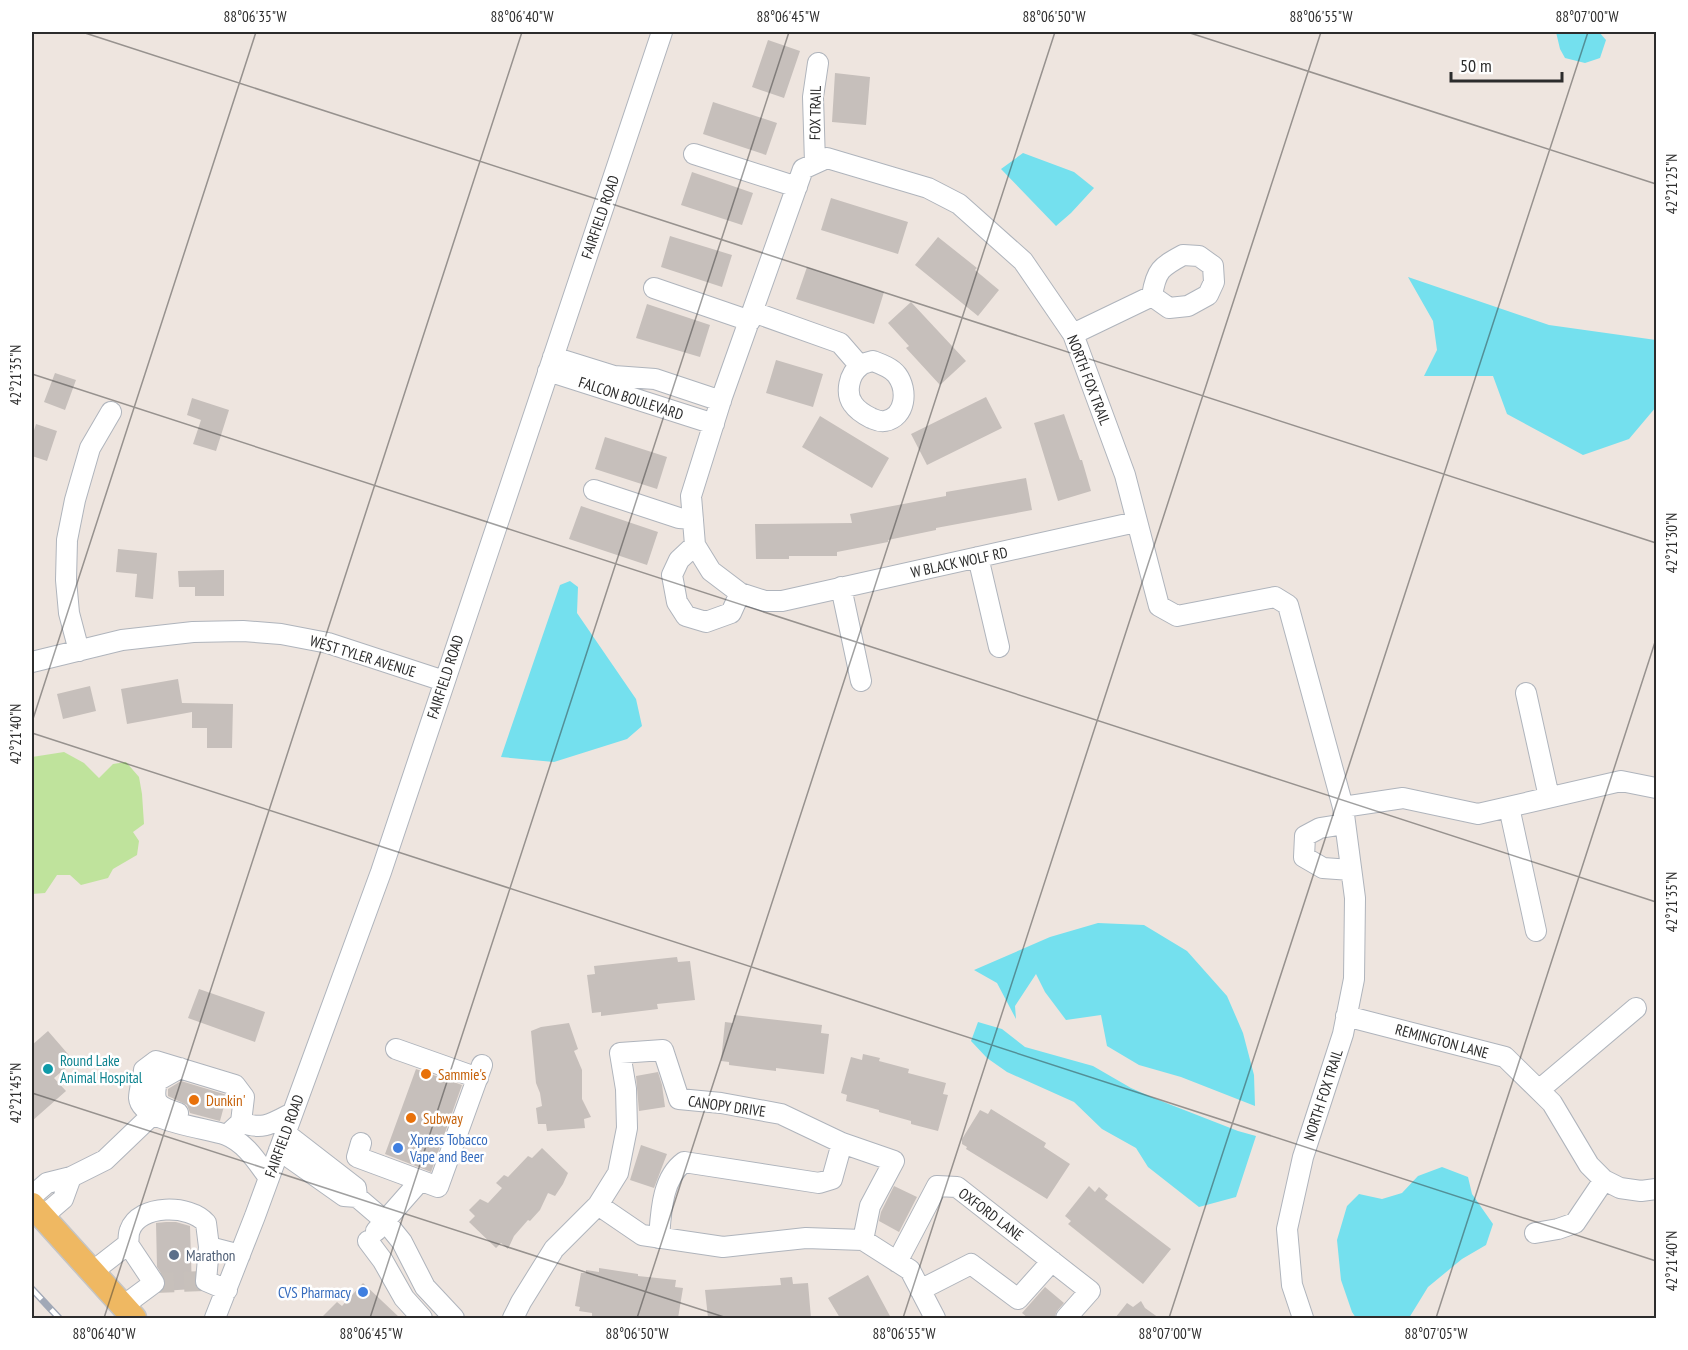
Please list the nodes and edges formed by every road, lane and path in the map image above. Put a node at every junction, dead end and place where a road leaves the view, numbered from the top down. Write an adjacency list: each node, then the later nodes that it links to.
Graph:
1 (662, 32): 10 (street, FAIRFIELD ROAD)
2 (818, 63): 4 (street, FOX TRAIL)
3 (694, 154): 5 (street)
4 (815, 163): 5 (street); 9 (street, NORTH FOX TRAIL)
5 (796, 187): 8 (street)
6 (654, 288): 8 (street)
7 (1152, 296): 9 (street)
8 (752, 316): 11 (street); 12 (street)
9 (1073, 334): 17 (street, NORTH FOX TRAIL)
10 (550, 364): 12 (street, FALCON BOULEVARD); 14 (street, FALCON BOULEVARD); 25 (street, FAIRFIELD ROAD)
11 (860, 366)
12 (721, 401): 14 (street)
13 (111, 412): 23 (street)
14 (712, 429): 16 (street)
15 (594, 490): 16 (street)
16 (693, 519): 18 (street)
17 (1136, 522): 19 (street, W BLACK WOLF RD); 31 (street, NORTH FOX TRAIL)
18 (695, 545): 21 (street); 21 (street)
19 (978, 557): 20 (street, W BLACK WOLF RD); 22 (street)
20 (842, 588): 21 (street, W BLACK WOLF RD); 26 (street)
21 (740, 593)
22 (999, 647)
23 (79, 651): 24 (street, WEST TYLER AVENUE); 25 (street, WEST TYLER AVENUE)
24 (32, 662)
25 (444, 681): 39 (street, FAIRFIELD ROAD)
26 (861, 681)
27 (1526, 693): 29 (street)
28 (1656, 788): 29 (street)
29 (1550, 797): 30 (street)
30 (1509, 807): 31 (street); 33 (street)
31 (1344, 815): 32 (street, NORTH FOX TRAIL); 32 (street)
32 (1352, 870): 35 (street, NORTH FOX TRAIL)
33 (1536, 932)
34 (1636, 1008): 38 (street)
35 (1347, 1016): 38 (street, REMINGTON LANE); 71 (street, NORTH FOX TRAIL)
36 (396, 1049): 48 (street)
37 (180, 1068): 40 (street); 41 (street); 42 (street)
38 (1539, 1090): 47 (street, REMINGTON LANE)
39 (292, 1113): 42 (street); 43 (street, FAIRFIELD ROAD)
40 (152, 1115): 41 (street); 51 (street)
41 (202, 1129): 42 (street)
42 (234, 1129): 46 (street)
43 (282, 1142): 46 (street, FAIRFIELD ROAD); 52 (street)
44 (362, 1143): 48 (street)
45 (842, 1143): 50 (street, CANOPY DRIVE); 54 (street); 55 (street, CANOPY DRIVE)
46 (269, 1178): 58 (street, FAIRFIELD ROAD)
47 (1604, 1180): 49 (street); 53 (street)
48 (420, 1181): 52 (street)
49 (1656, 1189)
50 (598, 1205): 54 (street); 68 (street)
51 (35, 1206): 61 (main road)
52 (385, 1221): 66 (street); 67 (street)
53 (1535, 1233)
54 (659, 1238): 55 (street)
55 (862, 1240): 60 (street)
56 (128, 1244): 57 (street); 61 (street); 64 (street)
57 (209, 1247): 58 (street); 62 (street)
58 (240, 1255): 62 (street, FAIRFIELD ROAD)
59 (1052, 1261): 60 (street, OXFORD LANE); 63 (street); 70 (street, OXFORD LANE)
60 (897, 1262): 63 (street)
61 (92, 1272): 64 (main road)
62 (226, 1290): 65 (street, FAIRFIELD ROAD)
63 (920, 1290): 69 (street)
64 (129, 1312)
65 (215, 1318)
66 (422, 1318)
67 (454, 1318)
68 (513, 1318)
69 (935, 1318)
70 (1066, 1318)
71 (1303, 1318)

